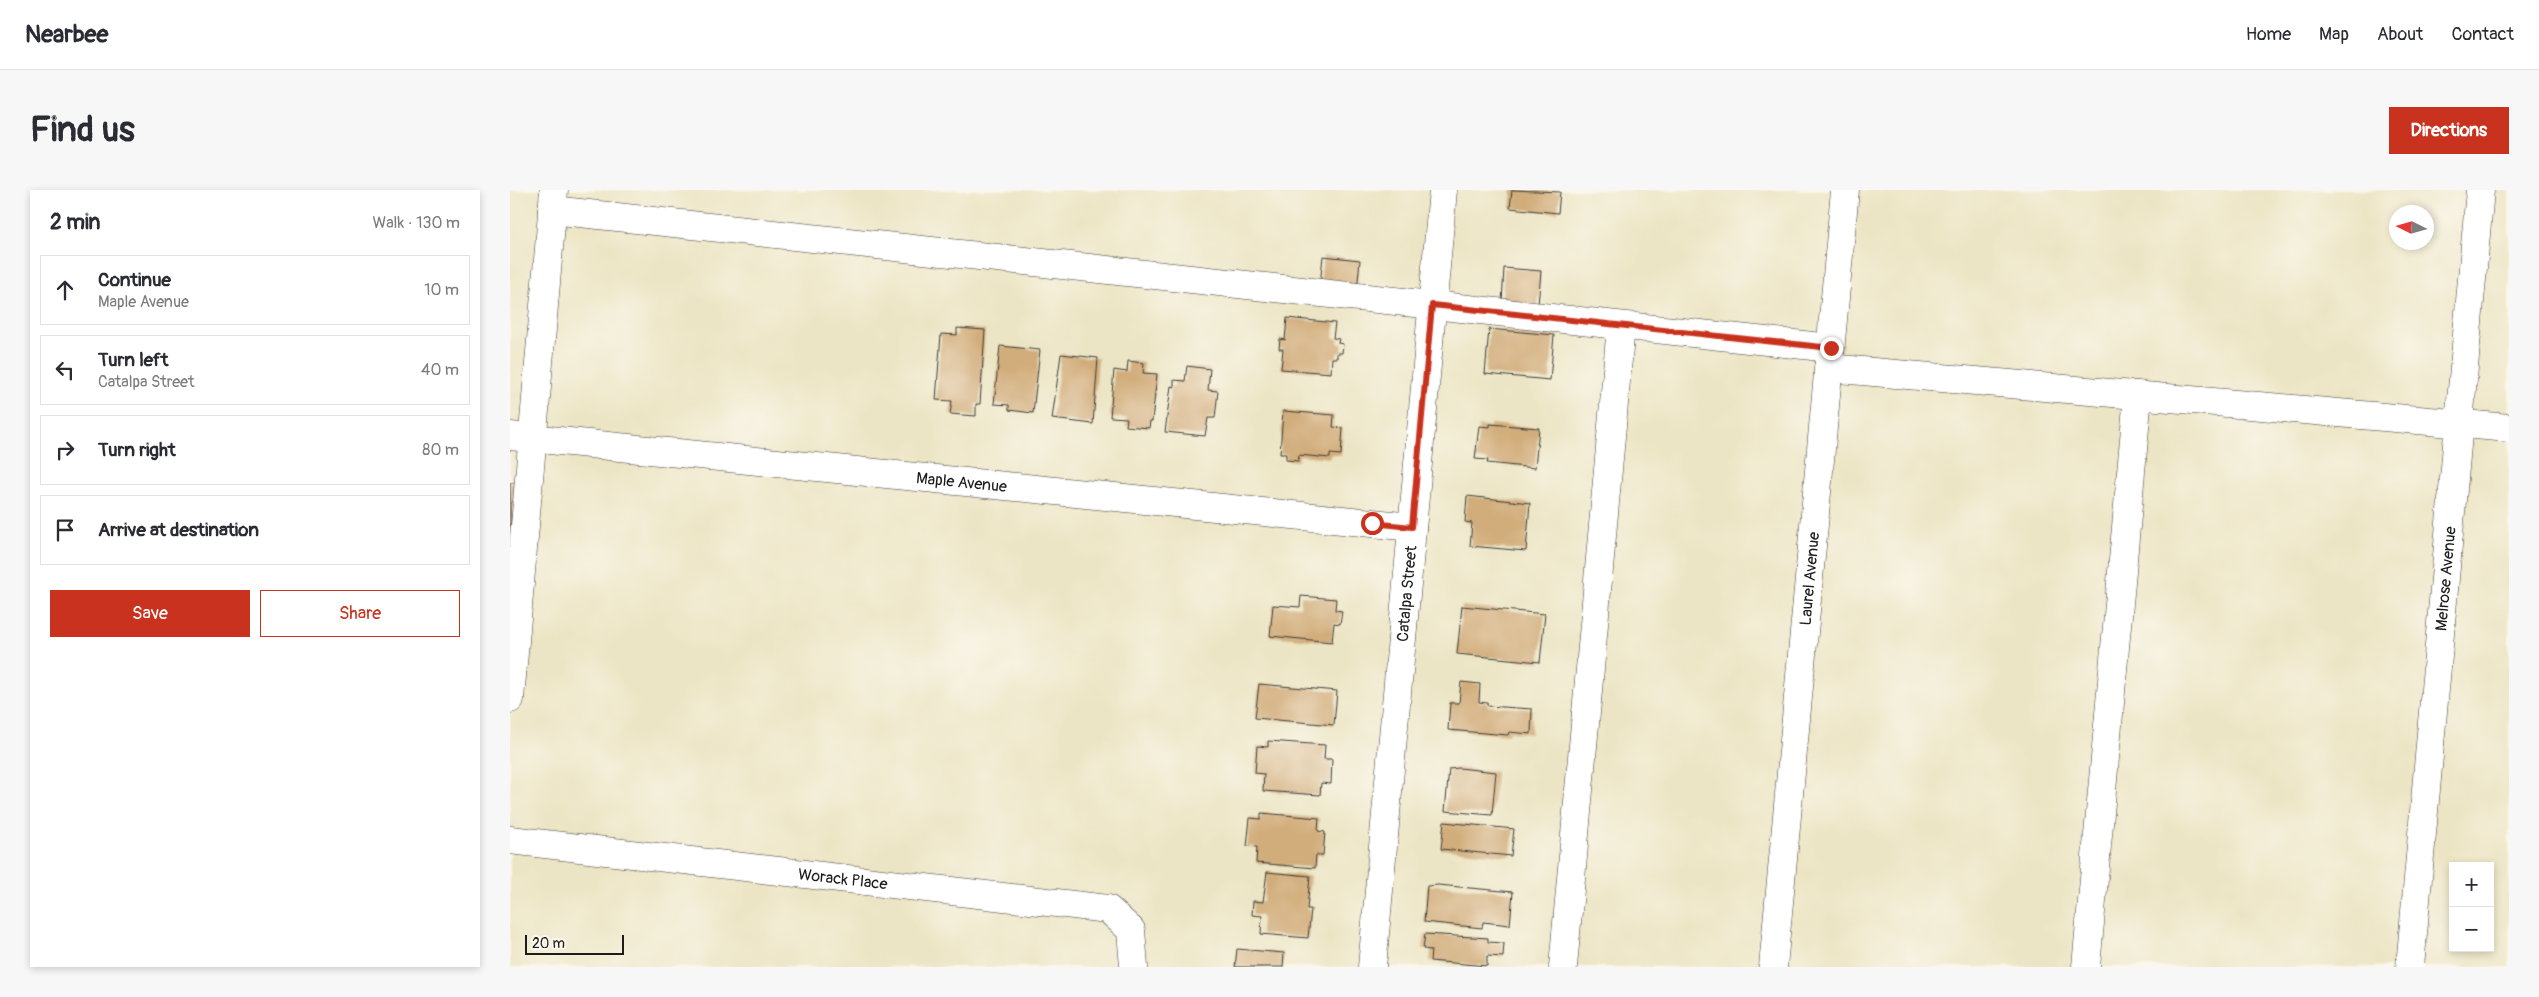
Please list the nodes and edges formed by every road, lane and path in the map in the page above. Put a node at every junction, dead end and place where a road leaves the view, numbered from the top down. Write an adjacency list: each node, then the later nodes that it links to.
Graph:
1 (1443, 190): 5 (street, Catalpa Street)
2 (1845, 190): 7 (street, Laurel Avenue)
3 (2480, 190): 9 (street, Melrose Avenue)
4 (553, 200): 5 (street); 11 (street)
5 (1432, 305): 6 (street); 12 (street, Catalpa Street)
6 (1621, 326): 7 (street); 17 (street)
7 (1829, 358): 8 (street); 18 (street, Laurel Avenue)
8 (2138, 395): 9 (street); 19 (street)
9 (2459, 423): 10 (street); 20 (street, Melrose Avenue)
10 (2509, 428)
11 (521, 437): 12 (street, Maple Avenue); 13 (street)
12 (1412, 527): 16 (street, Catalpa Street)
13 (510, 699)
14 (510, 840): 15 (street, Worack Place)
15 (1134, 967)
16 (1372, 967)
17 (1563, 967)
18 (1773, 967)
19 (2086, 967)
20 (2410, 967)

